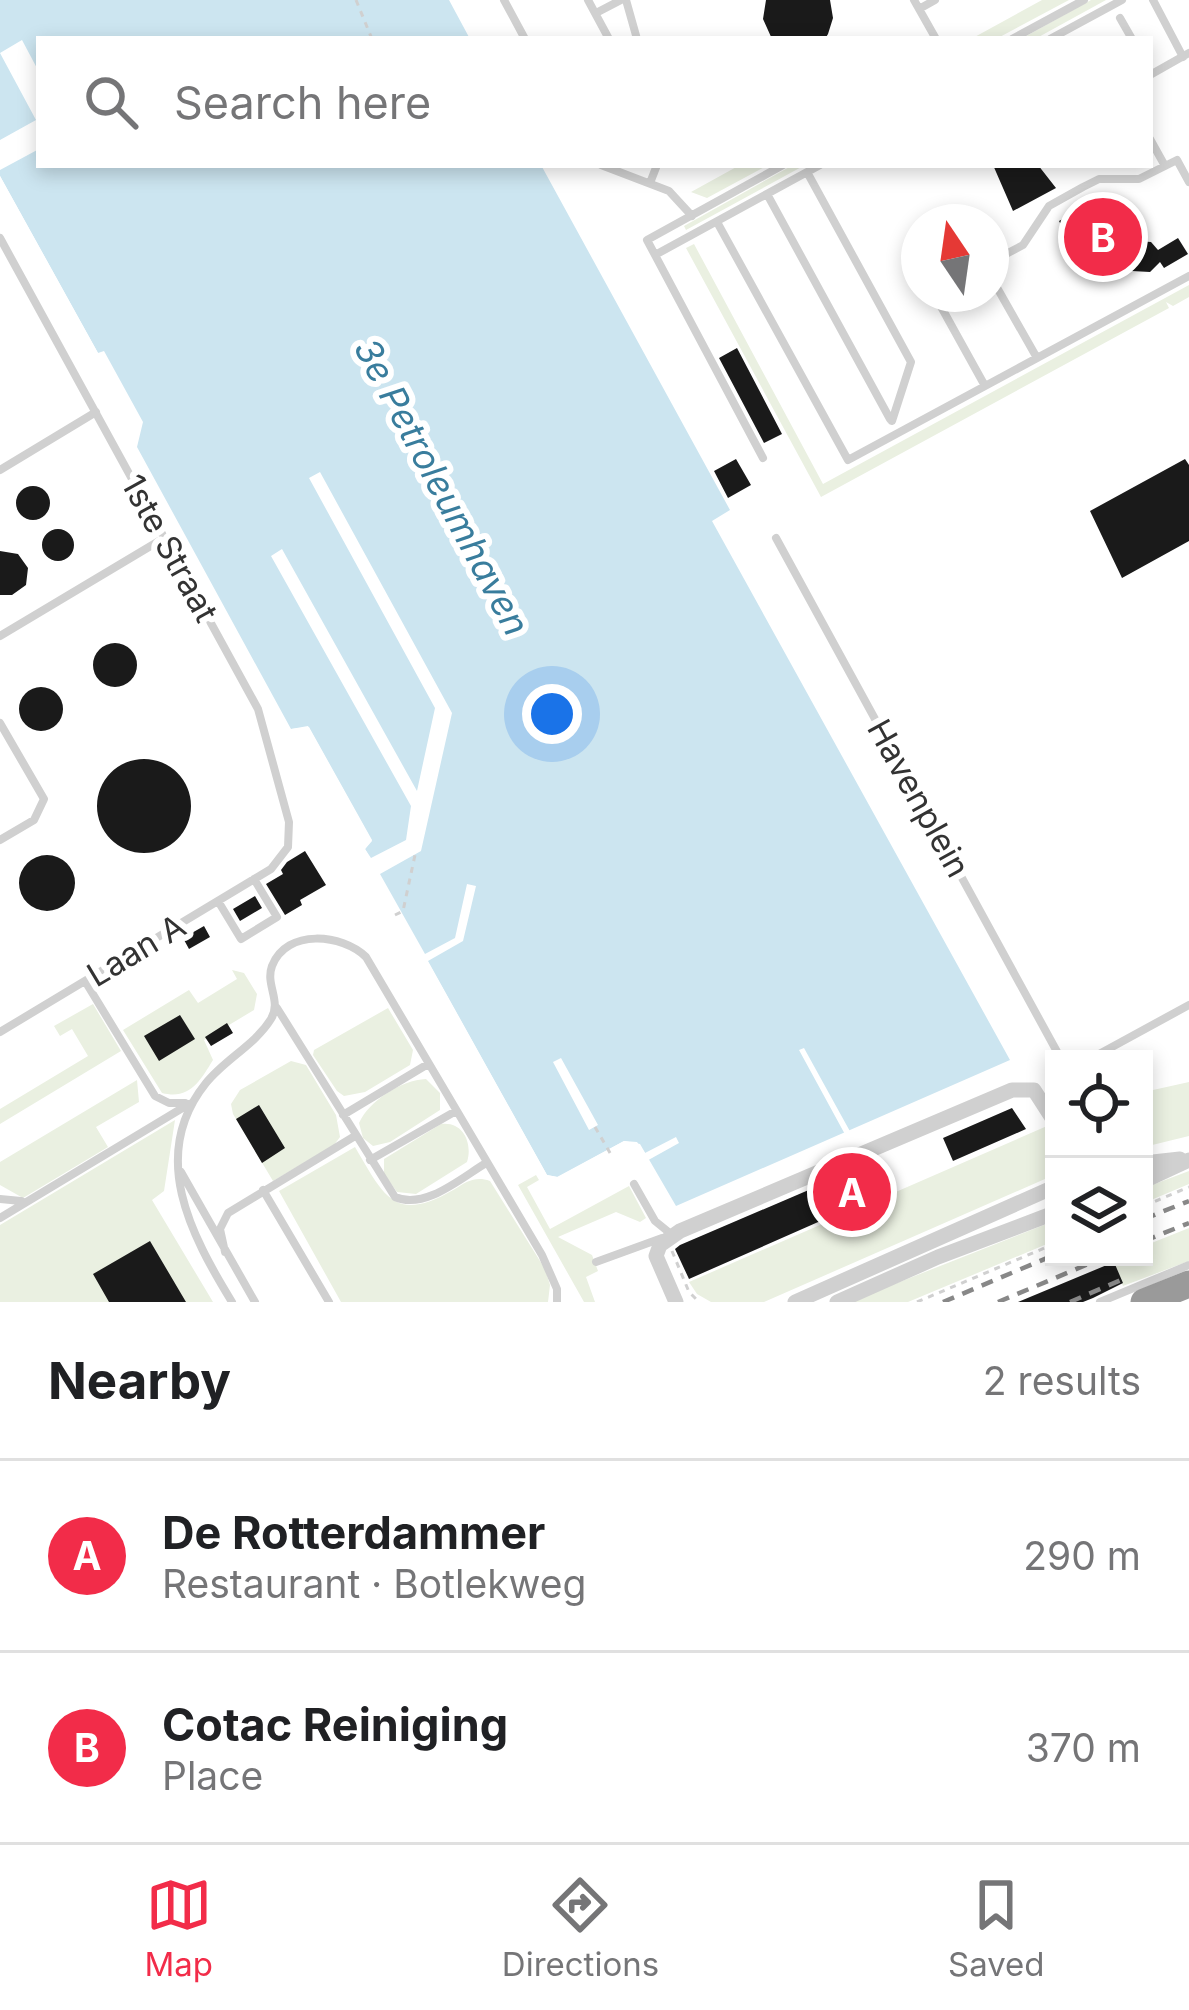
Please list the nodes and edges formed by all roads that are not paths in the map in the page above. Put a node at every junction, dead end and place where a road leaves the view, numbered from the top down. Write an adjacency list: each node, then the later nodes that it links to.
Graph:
1 (504, 0): 11 (lane)
2 (589, 0): 9 (lane)
3 (624, 0): 9 (lane); 13 (lane)
4 (935, 0): 8 (lane)
5 (1084, 0): 15 (lane)
6 (1122, 0): 16 (lane)
7 (1153, 0): 18 (lane)
8 (916, 4): 14 (lane)
9 (596, 14): 12 (lane)
10 (1120, 18): 17 (lane)
11 (523, 36)
12 (607, 36)
13 (636, 36)
14 (934, 36)
15 (1018, 36)
16 (1056, 36)
17 (1130, 36)
18 (1186, 55): 19 (lane)
19 (1153, 72)
20 (1153, 144): 21 (lane)
21 (1165, 166): 27 (lane); 33 (lane)
22 (610, 168): 28 (lane)
23 (656, 168): 28 (lane)
24 (778, 168): 30 (lane)
25 (814, 168): 26 (lane)
26 (807, 172): 29 (lane); 41 (lane)
27 (1189, 182)
28 (650, 183): 30 (lane)
29 (767, 194): 31 (lane); 41 (lane)
30 (692, 216): 34 (lane)
31 (717, 222): 34 (lane); 42 (lane)
32 (0, 238): 40 (lane, 1ste Straat)
33 (1009, 252)
34 (655, 255): 43 (lane)
35 (1189, 276): 38 (lane)
36 (1009, 309): 38 (lane)
37 (944, 312): 39 (lane)
38 (1037, 358): 39 (lane)
39 (985, 386): 42 (lane)
40 (96, 412): 44 (lane); 45 (lane, 1ste Straat)
41 (892, 421): 42 (lane)
42 (898, 433)
43 (763, 458)
44 (0, 470)
45 (164, 538): 47 (lane); 50 (lane, 1ste Straat)
46 (776, 538): 57 (lane, Havenplein)
47 (0, 636)
48 (0, 723): 49 (lane)
49 (0, 840)
50 (271, 868): 51 (lane, Laan A)
51 (254, 879): 52 (lane, Laan A); 52 (lane)
52 (218, 901): 53 (lane, Laan A)
53 (86, 981): 56 (lane, Laan A); 60 (lane)
54 (1189, 1005): 58 (lane)
55 (276, 1007): 59 (lane); 60 (lane); 63 (lane)
56 (0, 1032)
57 (1056, 1050)
58 (1106, 1050)
59 (428, 1064): 62 (lane); 63 (lane)
60 (191, 1102): 65 (lane); 75 (lane)
61 (1045, 1106): 78 (street)
62 (456, 1111): 67 (lane); 69 (lane)
63 (343, 1115): 64 (lane)
64 (355, 1136): 67 (lane); 72 (lane)
65 (177, 1159): 79 (lane); 83 (lane)
66 (1189, 1159): 68 (street); 70 (street)
67 (370, 1160): 69 (lane)
68 (1153, 1162)
69 (486, 1163): 86 (lane)
70 (1153, 1177)
71 (634, 1184): 78 (lane)
72 (263, 1190): 79 (lane); 85 (lane)
73 (1045, 1191): 88 (street)
74 (0, 1198): 75 (lane)
75 (29, 1200): 77 (lane)
76 (1045, 1217): 89 (street)
77 (0, 1218)
78 (669, 1237): 80 (lane); 87 (street)
79 (225, 1252): 84 (lane)
80 (596, 1262)
81 (1189, 1265): 90 (lane)
82 (1189, 1288): 91 (highway); 92 (highway)
83 (232, 1302)
84 (255, 1302)
85 (329, 1302)
86 (557, 1302)
87 (676, 1302)
88 (794, 1302)
89 (837, 1302)
90 (1100, 1302)
91 (1144, 1302)
92 (1168, 1302)

